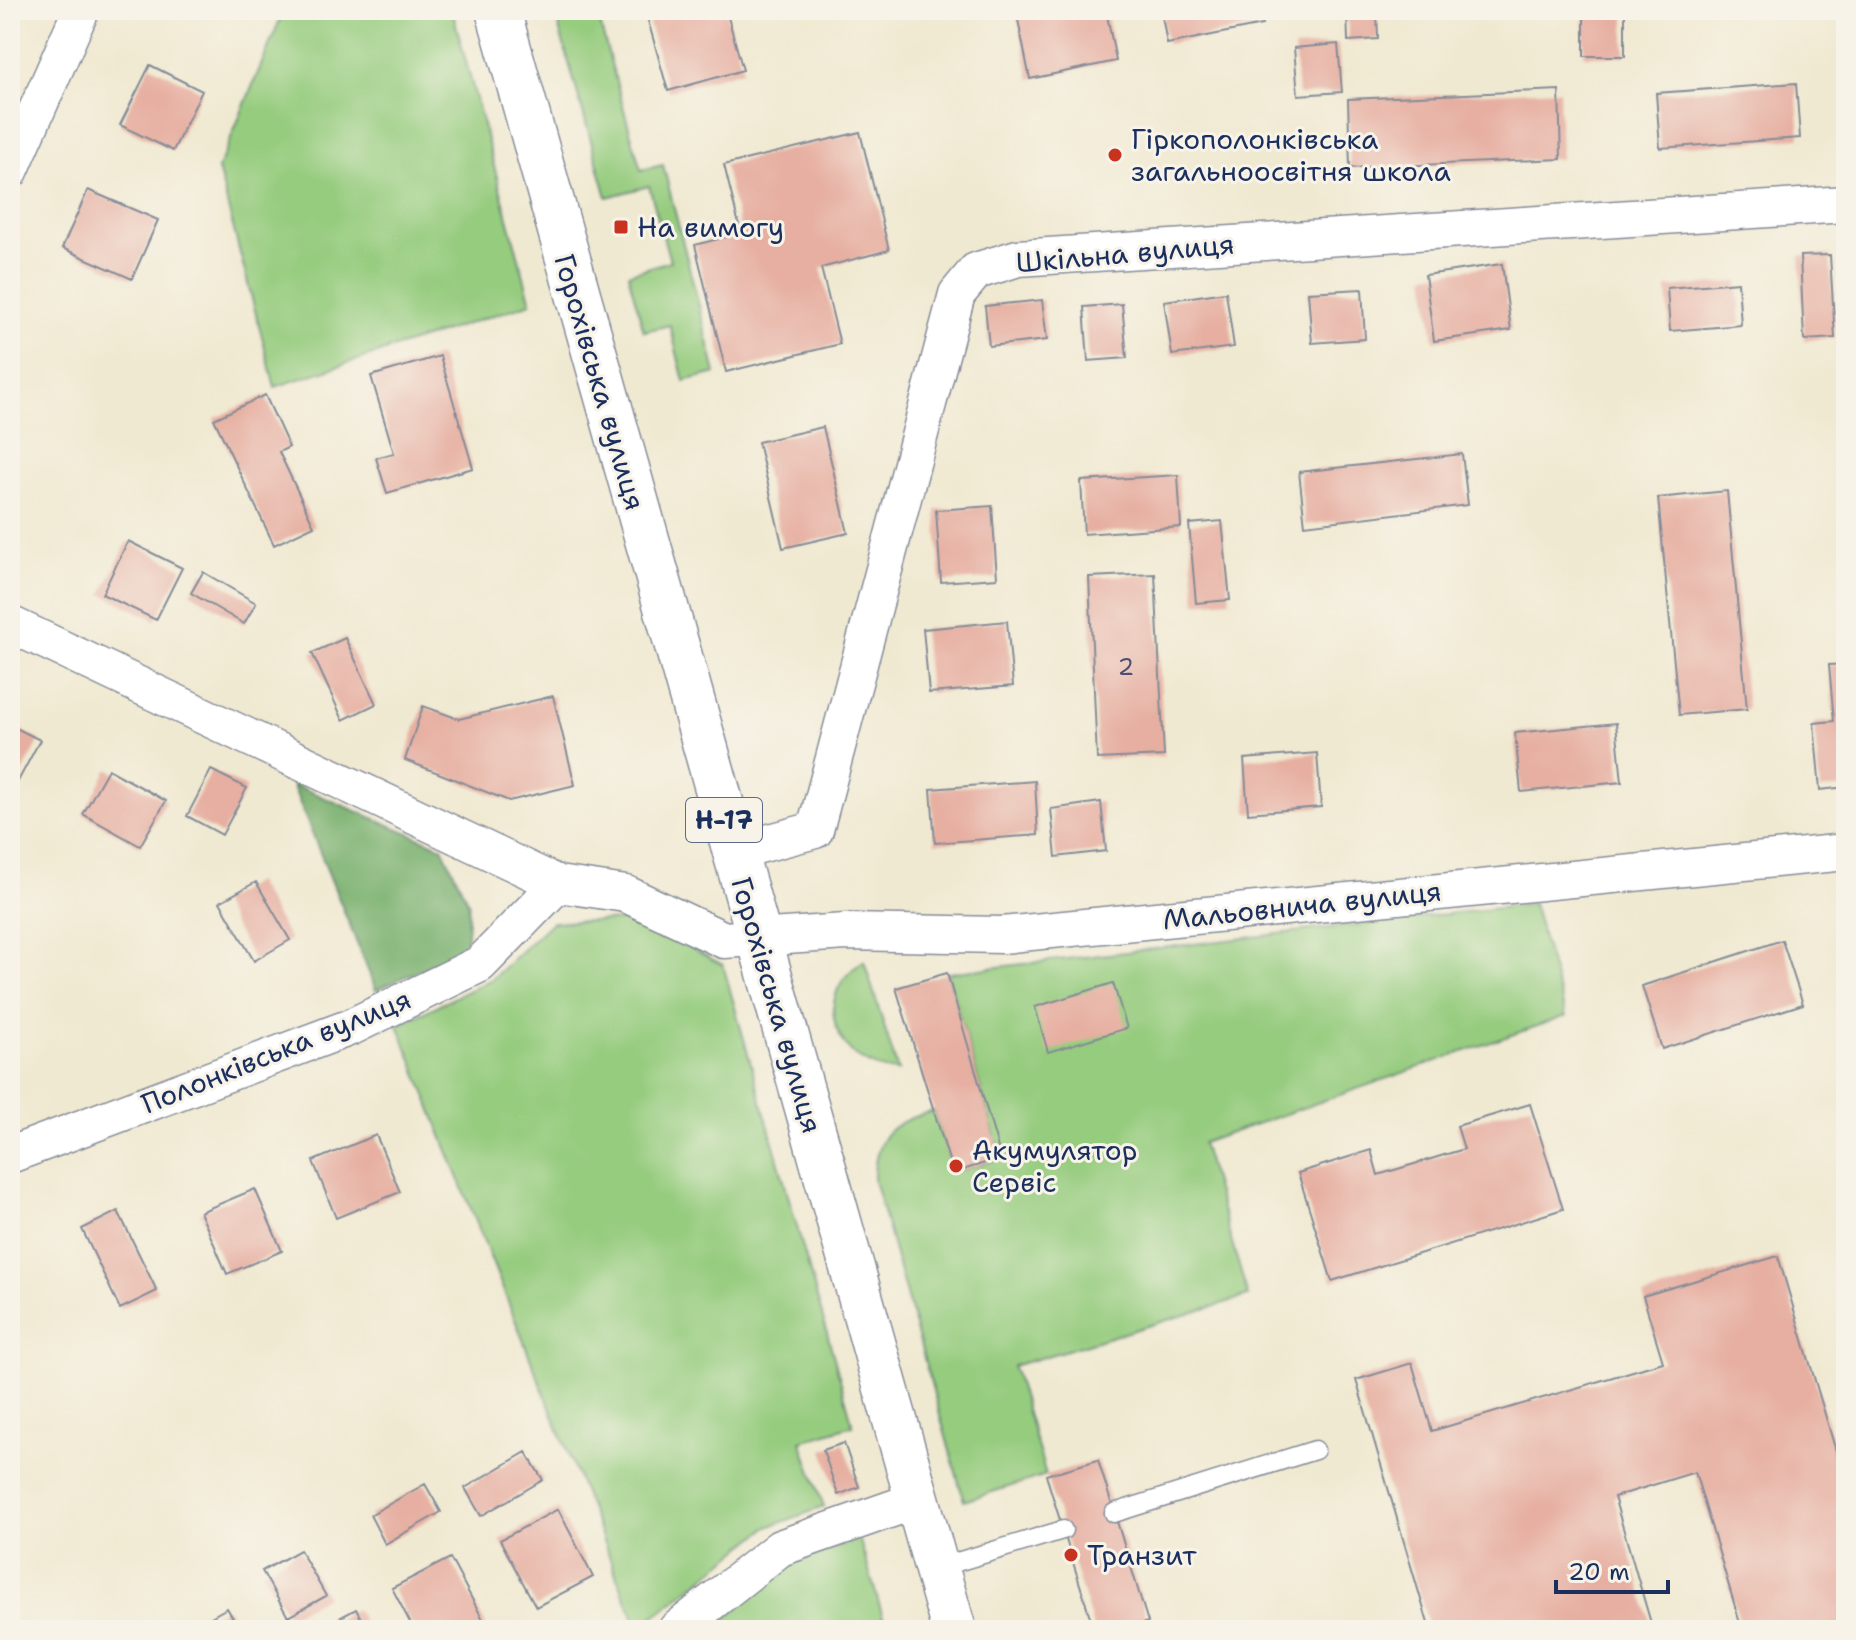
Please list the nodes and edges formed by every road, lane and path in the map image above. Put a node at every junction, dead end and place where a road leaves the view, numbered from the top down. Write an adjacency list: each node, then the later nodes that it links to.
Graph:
1 (81, 10): 3 (street)
2 (498, 10): 7 (main road, Горохівська вулиця / Н-17)
3 (21, 113): 4 (street)
4 (10, 171)
5 (1846, 204): 7 (street, Шкільна вулиця)
6 (10, 624): 9 (street, Мальовнича вулиця)
7 (733, 852): 10 (main road, Горохівська вулиця / Н-17)
8 (1846, 852): 10 (street, Мальовнича вулиця)
9 (558, 884): 10 (street, Мальовнича вулиця); 11 (street, Полонківська вулиця)
10 (758, 937): 13 (main road, Горохівська вулиця / Н-17)
11 (10, 1155)
12 (1315, 1450): 14 (lane)
13 (917, 1500): 16 (main road, Горохівська вулиця / Н-17); 17 (street)
14 (1114, 1513)
15 (1063, 1530): 16 (lane)
16 (937, 1568): 18 (main road, Горохівська вулиця / Н-17)
17 (676, 1630)
18 (954, 1630)

